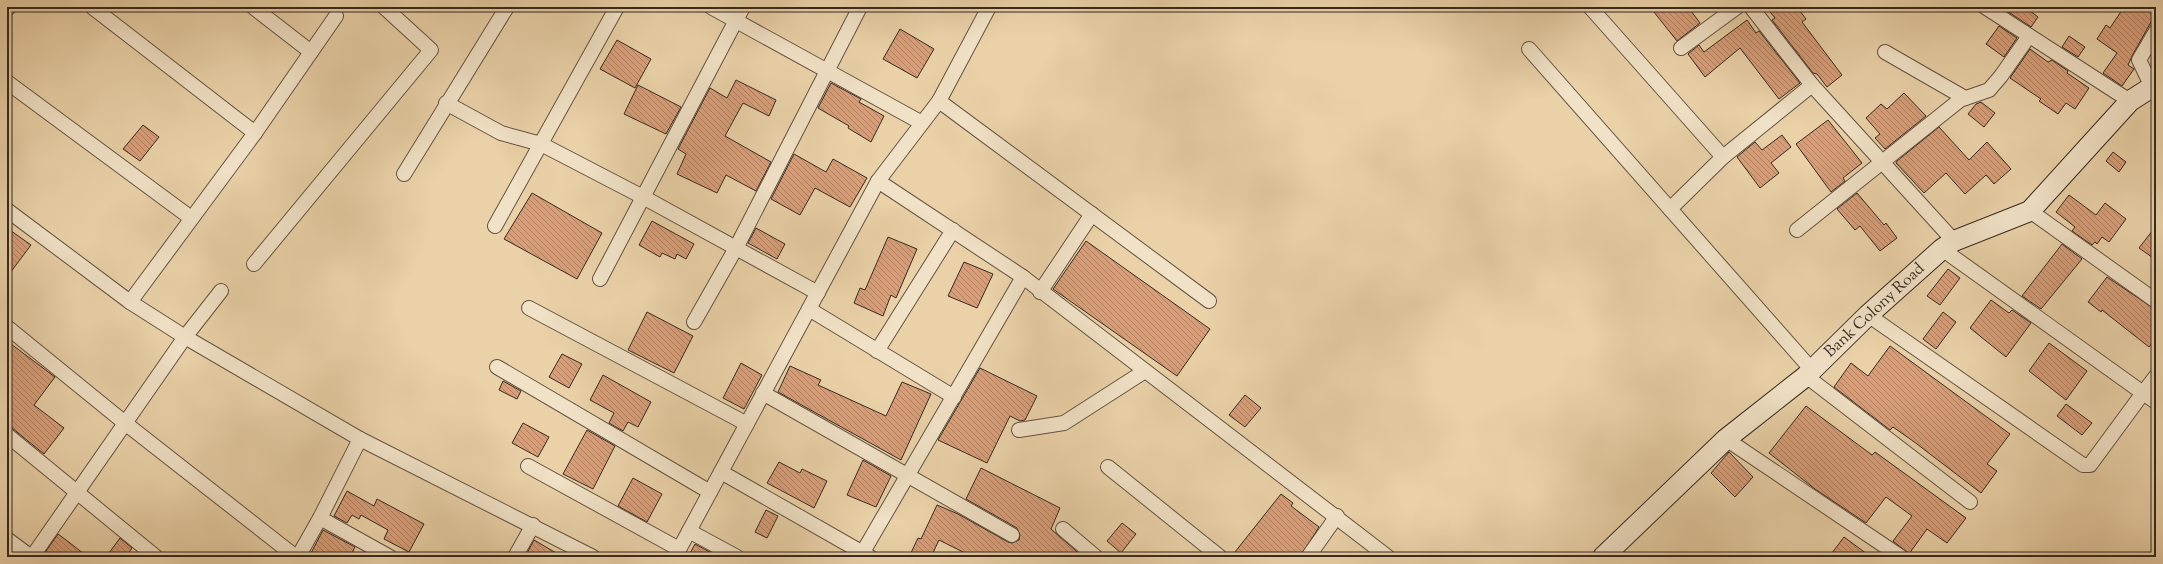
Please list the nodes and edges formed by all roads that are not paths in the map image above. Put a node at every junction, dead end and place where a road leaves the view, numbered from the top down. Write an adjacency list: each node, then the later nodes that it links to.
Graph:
1 (9, 7): 15 (street)
2 (92, 7): 33 (street)
3 (253, 7): 22 (street)
4 (384, 7): 50 (street)
5 (507, 7): 31 (street)
6 (617, 7): 34 (street)
7 (711, 7): 17 (street)
8 (743, 7): 17 (street)
9 (860, 7): 24 (street)
10 (989, 7): 30 (street)
11 (1590, 7): 35 (street)
12 (1738, 7): 20 (street)
13 (1751, 7): 26 (street)
14 (1985, 7): 19 (street)
15 (7, 9)
16 (336, 16): 22 (street)
17 (736, 20): 24 (street); 39 (street)
18 (2156, 31): 27 (street)
19 (2030, 36): 28 (street); 29 (street)
20 (1682, 48)
21 (1529, 49): 40 (street)
22 (311, 52): 33 (street)
23 (1885, 52): 28 (street)
24 (827, 70): 32 (street); 49 (street)
25 (7, 82): 44 (street)
26 (1812, 85): 35 (street); 36 (street)
27 (2154, 87): 29 (street, Bank Colony Road)
28 (1965, 98): 36 (street)
29 (2130, 101): 42 (street, Bank Colony Road)
30 (939, 102): 32 (street); 43 (street)
31 (446, 103): 34 (street); 37 (street)
32 (922, 123): 38 (street)
33 (255, 133): 44 (street)
34 (541, 144): 39 (street); 45 (street)
35 (1723, 157): 40 (street)
36 (1881, 162): 47 (street); 48 (street)
37 (404, 174)
38 (878, 181): 46 (street); 55 (street)
39 (644, 197): 49 (street); 52 (street)
40 (1670, 209): 68 (street)
41 (7, 210): 58 (street)
42 (2030, 211): 48 (street, Bank Colony Road); 57 (street)
43 (1092, 214): 54 (street); 56 (street)
44 (190, 218): 58 (street)
45 (495, 226)
46 (953, 230): 51 (street); 65 (street)
47 (1798, 230)
48 (1948, 245): 61 (street, Bank Colony Road); 70 (street)
49 (736, 248): 55 (street); 62 (street)
50 (254, 264)
51 (1023, 278): 54 (street); 72 (street)
52 (600, 279)
53 (221, 291): 64 (street)
54 (1040, 292): 67 (street)
55 (818, 293): 60 (street)
56 (1209, 300)
57 (2156, 301)
58 (130, 302): 64 (street)
59 (529, 308): 75 (street)
60 (809, 309): 65 (street); 71 (street)
61 (1868, 315): 68 (street, Bank Colony Road); 70 (street)
62 (694, 322)
63 (7, 327): 74 (street)
64 (185, 337): 74 (street); 78 (street)
65 (878, 351): 72 (street)
66 (497, 367): 85 (street)
67 (1145, 371): 76 (street); 87 (street)
68 (1809, 373): 79 (street, Bank Colony Road); 86 (street)
69 (2156, 376): 70 (street)
70 (2143, 393): 73 (street)
71 (763, 394): 75 (street); 83 (street)
72 (954, 397): 83 (street)
73 (2156, 402)
74 (125, 423): 84 (street); 98 (street)
75 (747, 424): 82 (street)
76 (1019, 430)
77 (7, 435): 84 (street)
78 (360, 439): 88 (street); 89 (street)
79 (1726, 439): 107 (street, Bank Colony Road); 108 (street)
80 (528, 466): 94 (street)
81 (1108, 467): 104 (street)
82 (721, 472): 85 (street); 95 (street)
83 (908, 476): 92 (street); 95 (street)
84 (77, 492): 96 (street); 97 (street)
85 (710, 492): 91 (street)
86 (1970, 502)
87 (1337, 516): 105 (street); 106 (street)
88 (320, 518): 98 (street); 99 (street)
89 (532, 524): 100 (street); 101 (street)
90 (1062, 529): 103 (street)
91 (689, 531): 94 (street); 102 (street)
92 (1012, 535)
93 (7, 539): 96 (street)
94 (677, 553)
95 (864, 556)
96 (31, 557)
97 (156, 557)
98 (297, 557)
99 (390, 557)
100 (515, 557)
101 (593, 557)
102 (737, 557)
103 (1096, 557)
104 (1220, 557)
105 (1308, 557)
106 (1388, 557)
107 (1603, 557)
108 (1901, 557)

